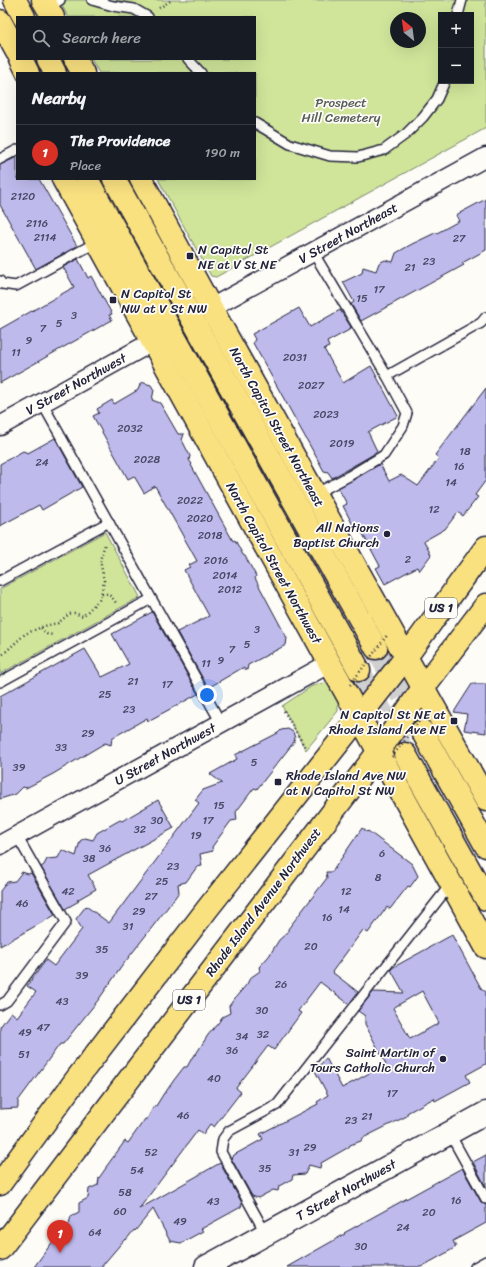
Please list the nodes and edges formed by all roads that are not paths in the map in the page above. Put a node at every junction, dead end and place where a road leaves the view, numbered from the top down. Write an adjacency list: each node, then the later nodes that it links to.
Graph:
1 (92, 0): 4 (lane)
2 (128, 0): 4 (lane)
3 (462, 0): 6 (lane)
4 (134, 9): 7 (lane)
5 (20, 10): 8 (street)
6 (459, 12)
7 (146, 16)
8 (0, 23): 9 (main road)
9 (16, 50)
10 (22, 60): 14 (main road)
11 (48, 60): 15 (main road)
12 (76, 60): 16 (main road)
13 (189, 60): 17 (lane)
14 (28, 72)
15 (54, 72)
16 (82, 72)
17 (200, 72)
18 (444, 84): 19 (lane)
19 (256, 124)
20 (16, 151): 22 (lane)
21 (486, 157): 28 (street, V Street Northeast)
22 (0, 159)
23 (64, 180): 27 (main road, North Capitol Street Northwest)
24 (88, 180): 45 (main road, North Capitol Street Northwest)
25 (115, 180): 42 (main road, North Capitol Street Northeast)
26 (142, 180): 30 (main road, North Capitol Street Northeast)
27 (97, 242): 29 (lane); 32 (main road, North Capitol Street Northwest)
28 (314, 252): 30 (street, V Street Northeast); 33 (lane)
29 (0, 281)
30 (211, 308): 36 (main road, North Capitol Street Northeast)
31 (486, 317): 33 (lane)
32 (152, 342): 34 (street, V Street Northwest); 44 (main road, North Capitol Street Northwest)
33 (387, 376): 36 (lane)
34 (42, 403): 35 (street, V Street Northwest); 37 (lane)
35 (0, 426)
36 (315, 494): 43 (main road, North Capitol Street Northeast)
37 (109, 522): 39 (lane); 40 (lane)
38 (486, 547): 43 (main road, US 1)
39 (0, 581)
40 (151, 599): 46 (lane); 49 (lane)
41 (486, 605): 47 (main road, US 1)
42 (382, 641)
43 (406, 657): 47 (main road, North Capitol Street Northeast); 48 (main road, US 1)
44 (330, 663): 48 (main road, North Capitol Street Northwest); 49 (street, U Street Northwest)
45 (355, 677)
46 (0, 682)
47 (423, 688): 51 (main road, Rhode Island Avenue Northwest / US 1); 52 (main road, North Capitol Street Northeast)
48 (359, 717): 51 (main road, North Capitol Street Northwest); 62 (main road, US 1)
49 (221, 723): 53 (street, U Street Northwest)
50 (422, 724): 55 (main road)
51 (392, 754): 56 (main road, North Capitol Street Northwest); 57 (main road, North Capitol Street Northwest); 65 (main road, Rhode Island Avenue Northwest / US 1)
52 (486, 800)
53 (17, 836): 54 (street, U Street Northwest); 59 (lane)
54 (0, 845)
55 (486, 846)
56 (451, 884): 58 (main road, North Capitol Street Northwest); 64 (lane)
57 (486, 899)
58 (486, 947)
59 (0, 1005)
60 (486, 1114): 61 (street, T Street Northwest)
61 (450, 1134): 63 (lane); 64 (street, T Street Northwest)
62 (0, 1184)
63 (486, 1199)
64 (266, 1234): 67 (street, T Street Northwest)
65 (0, 1249)
66 (486, 1261): 68 (lane)
67 (206, 1267)
68 (475, 1267)

